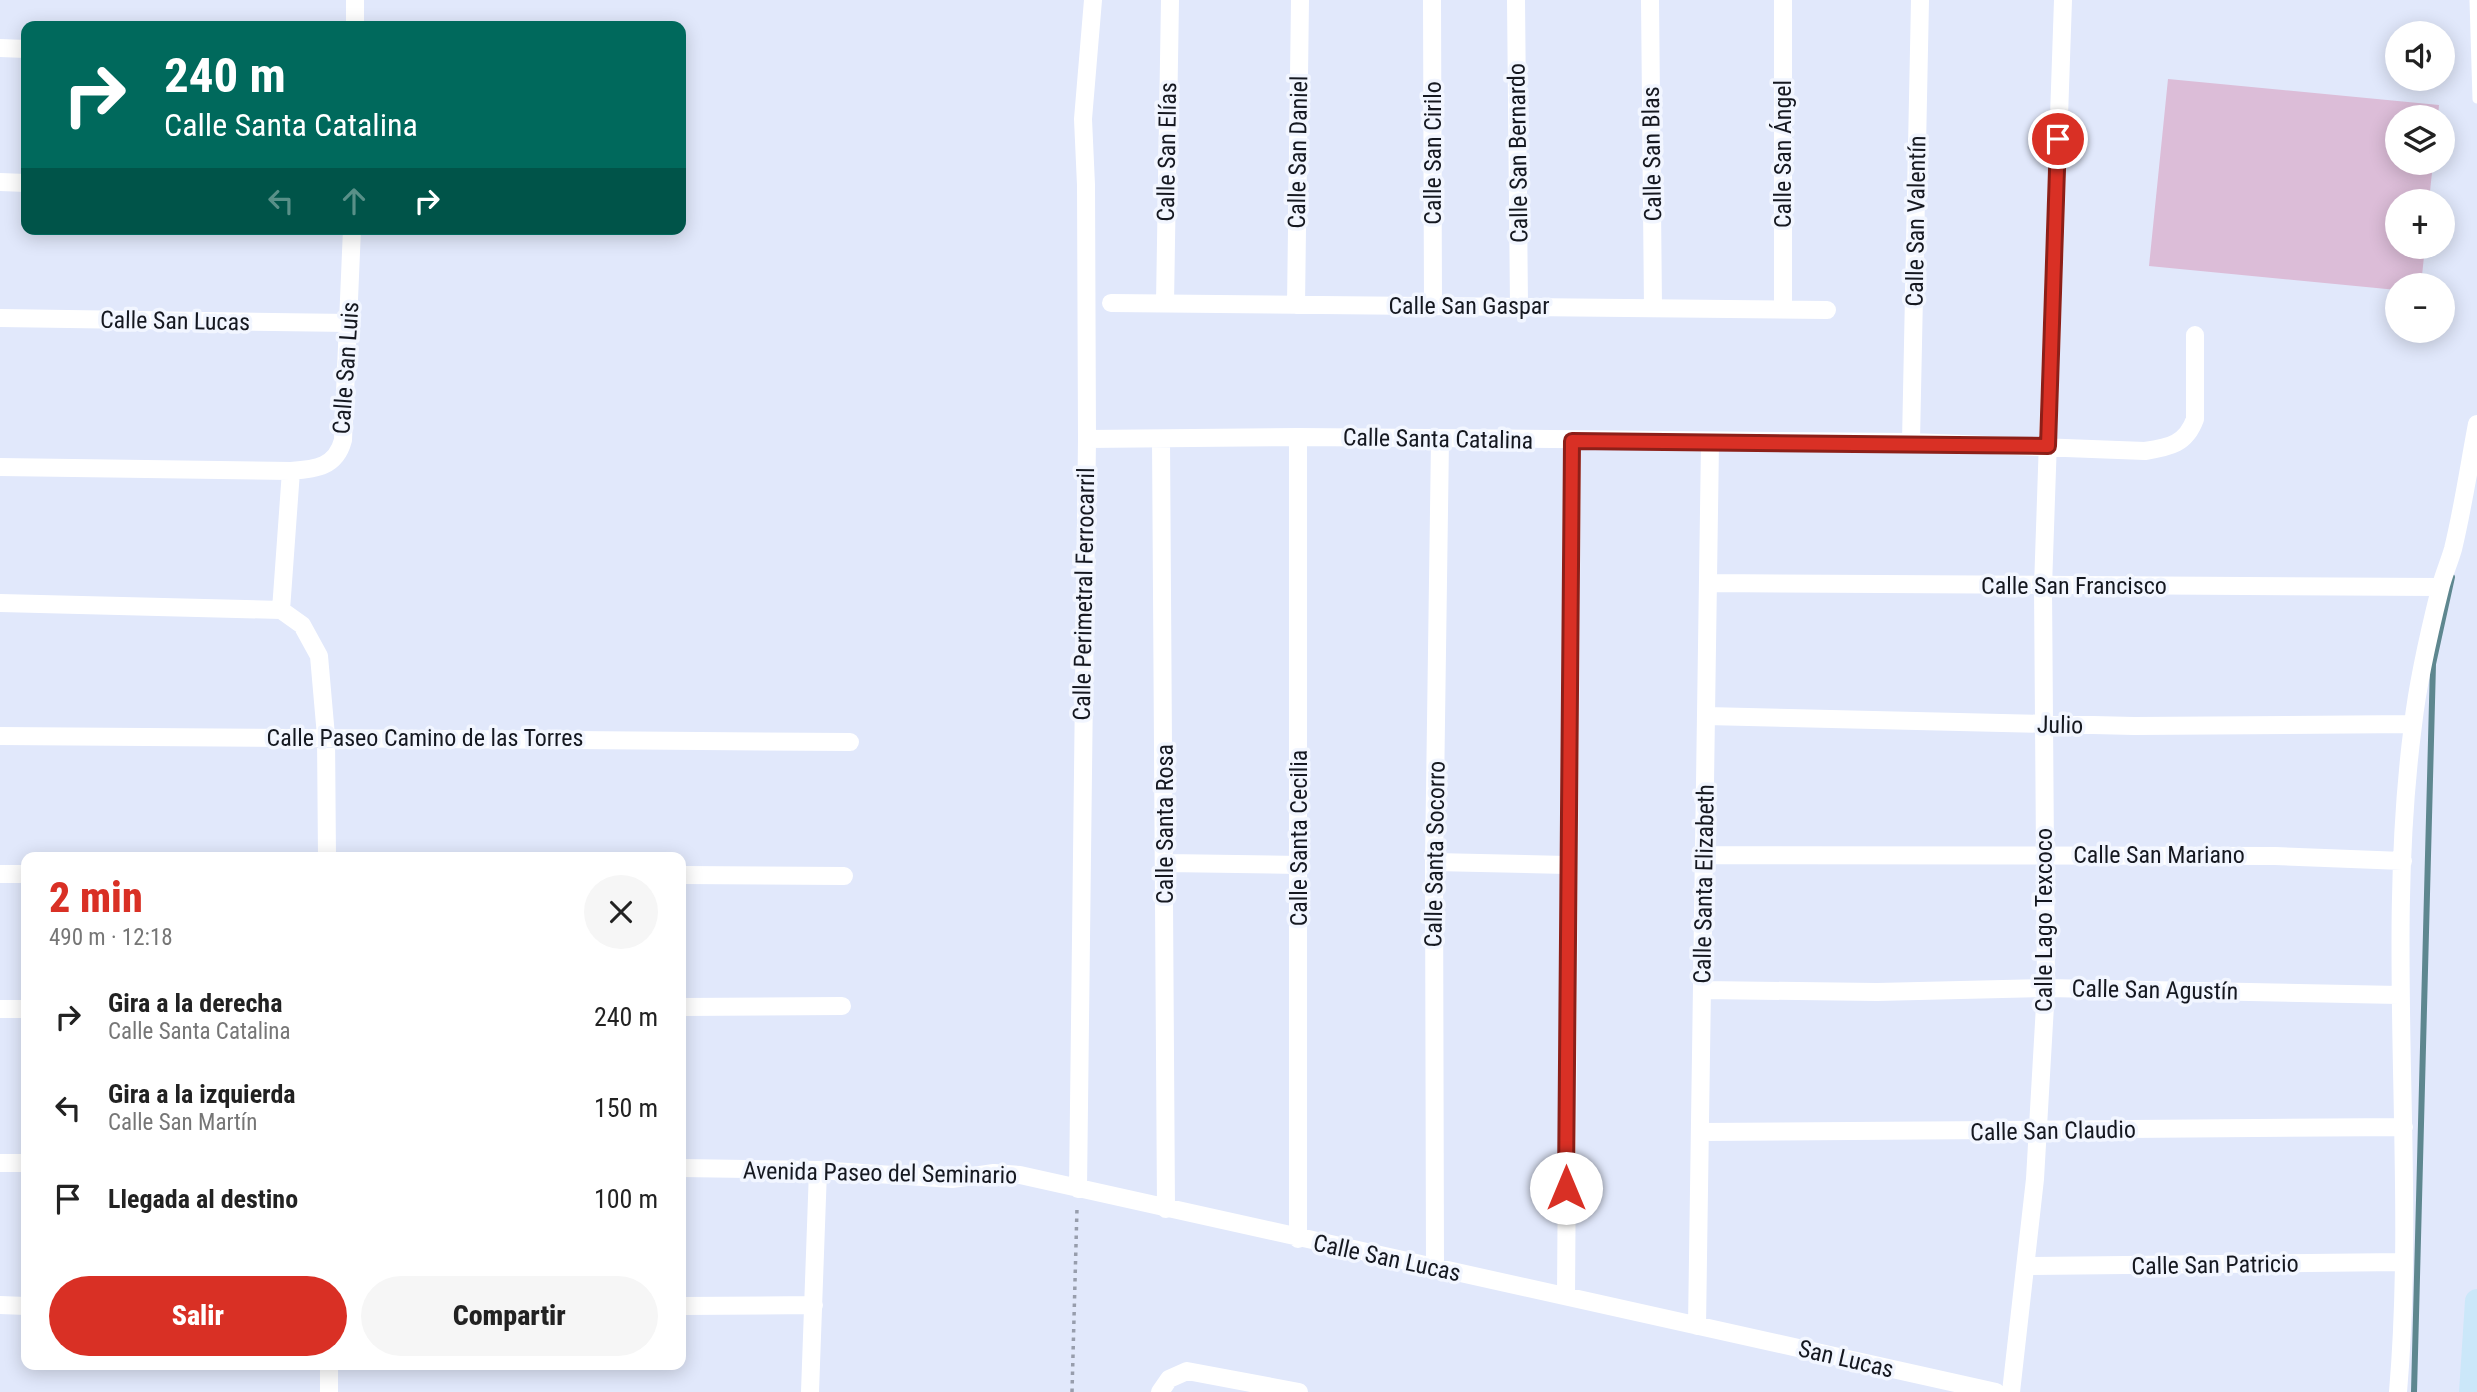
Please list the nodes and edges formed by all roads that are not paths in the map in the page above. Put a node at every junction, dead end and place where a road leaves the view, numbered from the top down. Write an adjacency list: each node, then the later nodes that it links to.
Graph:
1 (355, 0): 12 (street)
2 (1093, 0): 32 (street, Calle Perimetral Ferrocarril)
3 (1170, 0): 20 (street, Calle San Elías)
4 (1300, 0): 21 (street, Calle San Daniel)
5 (1432, 0): 22 (street, Calle San Cirilo)
6 (1516, 0): 23 (street, Calle San Bernardo)
7 (1650, 0): 25 (street, Calle San Blas)
8 (1783, 0): 24 (street, Calle San Ángel)
9 (1920, 0): 36 (street, Calle San Valentín)
10 (2063, 0): 38 (street, Calle Lago Texcoco)
11 (2474, 0): 15 (lane)
12 (355, 21)
13 (0, 48): 14 (street)
14 (21, 48)
15 (2477, 99)
16 (0, 183): 17 (street)
17 (21, 183)
18 (352, 235): 28 (street, Calle San Luis)
19 (1111, 303): 20 (street, Calle San Gaspar)
20 (1165, 303): 21 (street, Calle San Gaspar)
21 (1296, 305): 22 (street, Calle San Gaspar)
22 (1433, 306): 23 (street, Calle San Gaspar)
23 (1519, 306): 25 (street, Calle San Gaspar)
24 (1783, 307): 25 (street, Calle San Gaspar); 26 (street, Calle San Gaspar)
25 (1653, 308)
26 (1827, 310)
27 (0, 318): 28 (street, Calle San Lucas)
28 (350, 323): 40 (street, Calle San Luis)
29 (2195, 335): 38 (street, Calle Santa Catalina)
30 (2477, 424): 41 (street)
31 (1298, 437): 33 (street, Calle Santa Catalina); 34 (street, Calle Santa Catalina); 59 (street, Calle Santa Cecilia)
32 (1087, 439): 33 (street, Calle Santa Catalina); 79 (street, Calle Perimetral Ferrocarril)
33 (1161, 439): 58 (street, Calle Santa Rosa)
34 (1440, 440): 35 (street, Calle Santa Catalina); 57 (street, Calle Santa Socorro)
35 (1572, 441): 37 (street, Calle Santa Catalina); 60 (street)
36 (1912, 442): 37 (street, Calle Santa Catalina); 38 (street, Calle Santa Catalina)
37 (1710, 443): 42 (street, Calle Santa Elizabeth)
38 (2048, 446): 43 (street, Calle Lago Texcoco)
39 (0, 467): 40 (street, Calle San Luis)
40 (291, 471): 46 (street)
41 (2467, 510): 44 (street)
42 (1708, 583): 43 (street, Calle San Francisco); 47 (street, Calle Santa Elizabeth)
43 (2043, 587): 44 (street, Calle San Francisco); 49 (street, Calle Lago Texcoco)
44 (2440, 587): 48 (street)
45 (0, 604): 46 (street)
46 (281, 610): 51 (street)
47 (1706, 716): 49 (street, Julio); 54 (street, Calle Santa Elizabeth)
48 (2413, 724): 49 (street, Julio); 56 (street)
49 (2045, 725): 55 (street, Calle Lago Texcoco)
50 (0, 736): 51 (street, Calle Paseo Camino de las Torres)
51 (326, 736): 52 (street, Calle Paseo Camino de las Torres); 53 (street)
52 (850, 742)
53 (327, 852)
54 (1705, 855): 55 (street, Calle San Mariano); 66 (street, Calle Santa Elizabeth)
55 (2045, 855): 56 (street, Calle San Mariano); 65 (street, Calle Lago Texcoco)
56 (2403, 861): 67 (street)
57 (1434, 862): 60 (street); 84 (street, Calle Santa Socorro)
58 (1166, 863): 59 (street); 80 (street, Calle Santa Rosa)
59 (1300, 865): 81 (street, Calle Santa Cecilia)
60 (1567, 865): 85 (street)
61 (0, 874): 62 (street)
62 (21, 874)
63 (686, 875): 64 (street)
64 (844, 876)
65 (2046, 988): 66 (street, Calle San Agustín); 67 (street, Calle San Agustín); 73 (street, Calle Lago Texcoco)
66 (1702, 990): 74 (street, Calle Santa Elizabeth)
67 (2399, 995): 72 (street)
68 (842, 1006): 69 (street)
69 (686, 1007)
70 (0, 1009): 71 (street)
71 (21, 1009)
72 (2404, 1127): 73 (street, Calle San Claudio); 82 (street)
73 (2038, 1129): 74 (street, Calle San Claudio); 83 (street, Calle Lago Texcoco)
74 (1701, 1132): 91 (street, Calle Santa Elizabeth)
75 (0, 1163): 76 (street)
76 (21, 1163)
77 (686, 1168): 78 (street, Avenida Paseo del Seminario)
78 (818, 1170): 79 (street, Avenida Paseo del Seminario); 87 (street)
79 (1078, 1189): 80 (street, Calle San Lucas)
80 (1166, 1209): 81 (street, Calle San Lucas)
81 (1298, 1239): 84 (street, Calle San Lucas)
82 (2403, 1262): 83 (street, Calle San Patricio); 99 (street)
83 (2027, 1266): 98 (street, Calle Lago Texcoco)
84 (1435, 1269): 85 (street, Calle San Lucas)
85 (1566, 1296): 91 (street, Calle San Lucas)
86 (2477, 1301): 100 (main road)
87 (814, 1305): 90 (street); 94 (street)
88 (0, 1306): 89 (street)
89 (21, 1306)
90 (686, 1306)
91 (1697, 1325): 97 (street, San Lucas)
92 (329, 1370): 93 (street)
93 (330, 1392)
94 (810, 1392)
95 (1160, 1392): 96 (street)
96 (1299, 1392)
97 (1996, 1392)
98 (2011, 1392)
99 (2398, 1392)
100 (2471, 1392)

